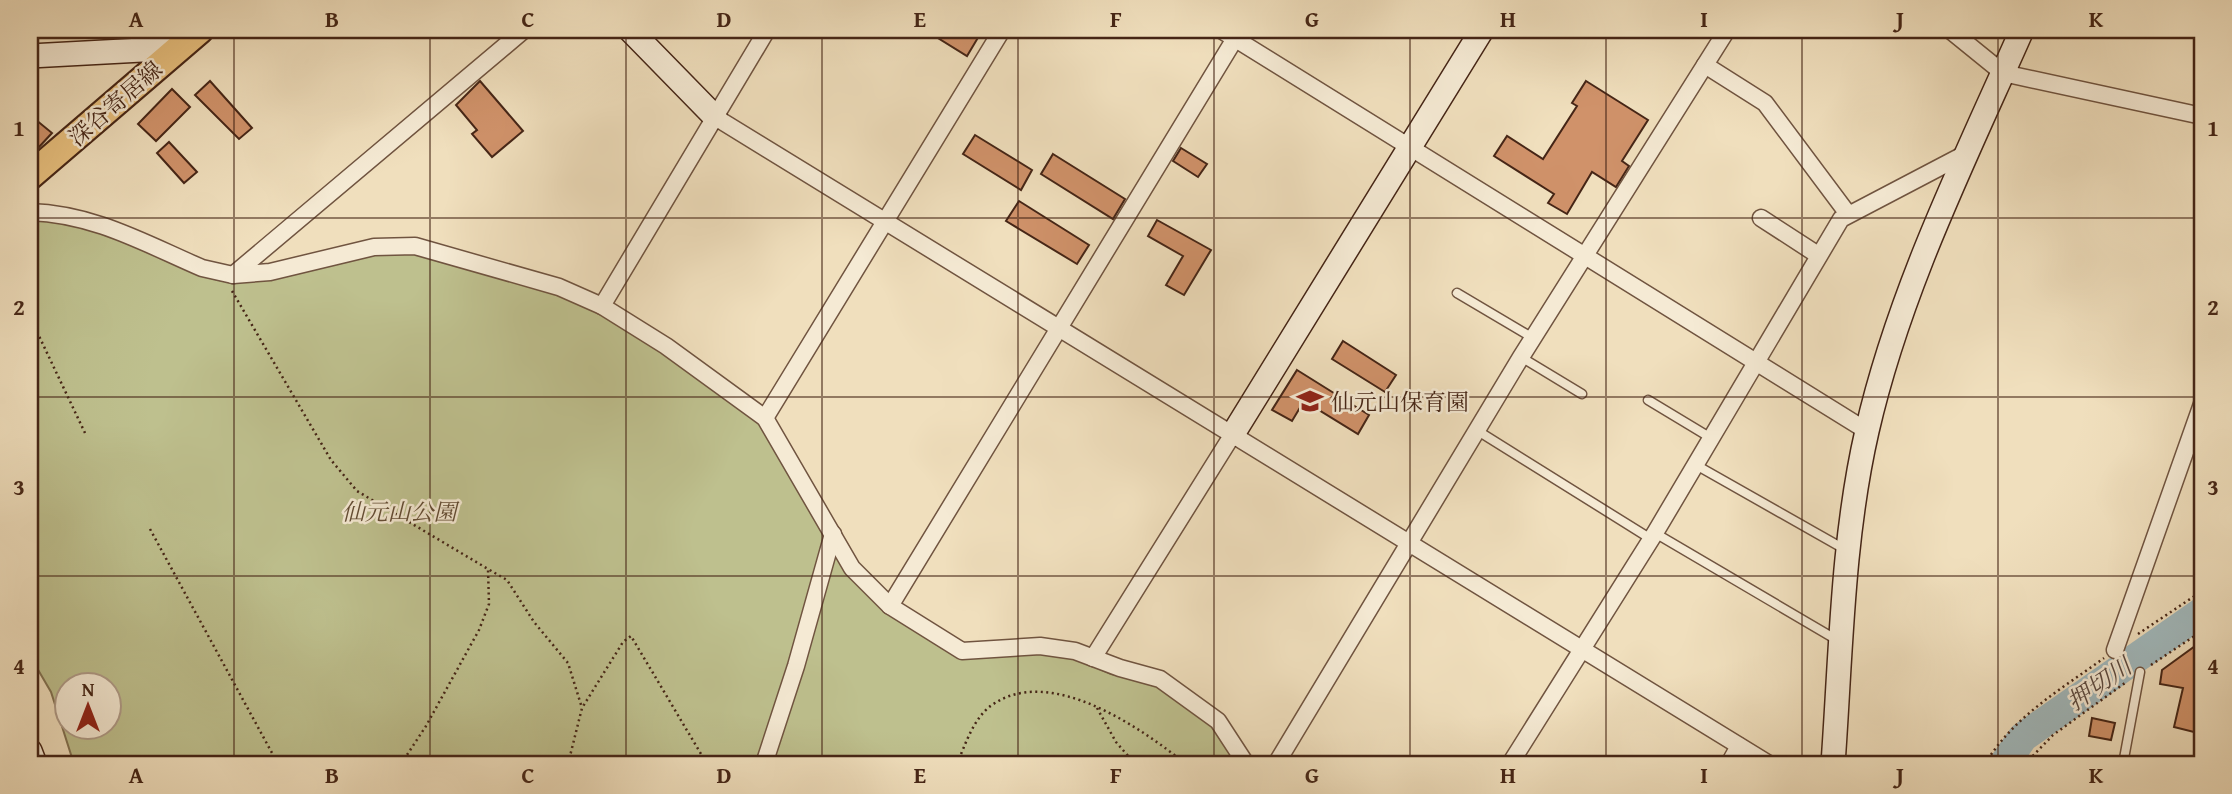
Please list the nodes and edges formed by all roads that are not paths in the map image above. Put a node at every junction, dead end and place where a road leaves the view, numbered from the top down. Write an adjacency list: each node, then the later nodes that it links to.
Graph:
1 (200, 30): 12 (main road, 深谷寄居線)
2 (524, 30): 27 (street)
3 (630, 30): 17 (street)
4 (767, 30): 17 (street)
5 (1002, 30): 24 (street)
6 (1221, 30): 11 (street)
7 (1482, 30): 18 (street)
8 (1727, 30): 14 (street)
9 (1950, 30): 15 (street)
10 (2022, 30): 15 (street)
11 (1238, 34): 18 (street); 30 (street)
12 (179, 48): 13 (street); 20 (main road, 深谷寄居線)
13 (30, 56)
14 (1705, 65): 22 (street); 25 (street)
15 (2003, 73): 16 (street); 19 (street)
16 (2202, 116)
17 (715, 117): 24 (street); 29 (street)
18 (1408, 149): 25 (street); 40 (street)
19 (1967, 153): 22 (street); 39 (street)
20 (30, 176)
21 (30, 212): 27 (street)
22 (1848, 215): 26 (street)
23 (1761, 218): 26 (street)
24 (886, 222): 30 (street); 37 (street)
25 (1584, 255): 31 (street); 33 (street)
26 (1818, 255): 33 (street)
27 (227, 274): 29 (street)
28 (1457, 293): 31 (lane)
29 (602, 306): 37 (street)
30 (1058, 329): 40 (street); 47 (street)
31 (1533, 338): 32 (street)
32 (1521, 357): 34 (lane); 38 (street)
33 (1758, 362): 39 (street); 41 (street)
34 (1582, 394)
35 (1648, 400): 41 (lane)
36 (2202, 404): 50 (street)
37 (765, 418): 43 (street)
38 (1478, 431): 44 (lane); 45 (street)
39 (1867, 431): 46 (street)
40 (1233, 434): 45 (street); 51 (street)
41 (1712, 439): 42 (street)
42 (1696, 465): 44 (street); 46 (lane)
43 (833, 534): 47 (street); 56 (street)
44 (1653, 536): 48 (lane); 49 (street)
45 (1410, 544): 49 (street); 58 (street)
46 (1849, 551): 48 (street)
47 (890, 606): 51 (street)
48 (1842, 643): 62 (street)
49 (1581, 650): 53 (street); 59 (street)
50 (2115, 650)
51 (1093, 658): 57 (street)
52 (2140, 672): 63 (lane)
53 (1739, 746): 60 (street); 61 (street)
54 (30, 751): 55 (street)
55 (35, 764)
56 (764, 764)
57 (1246, 764)
58 (1276, 764)
59 (1510, 764)
60 (1729, 764)
61 (1769, 764)
62 (1833, 764)
63 (2123, 764)

